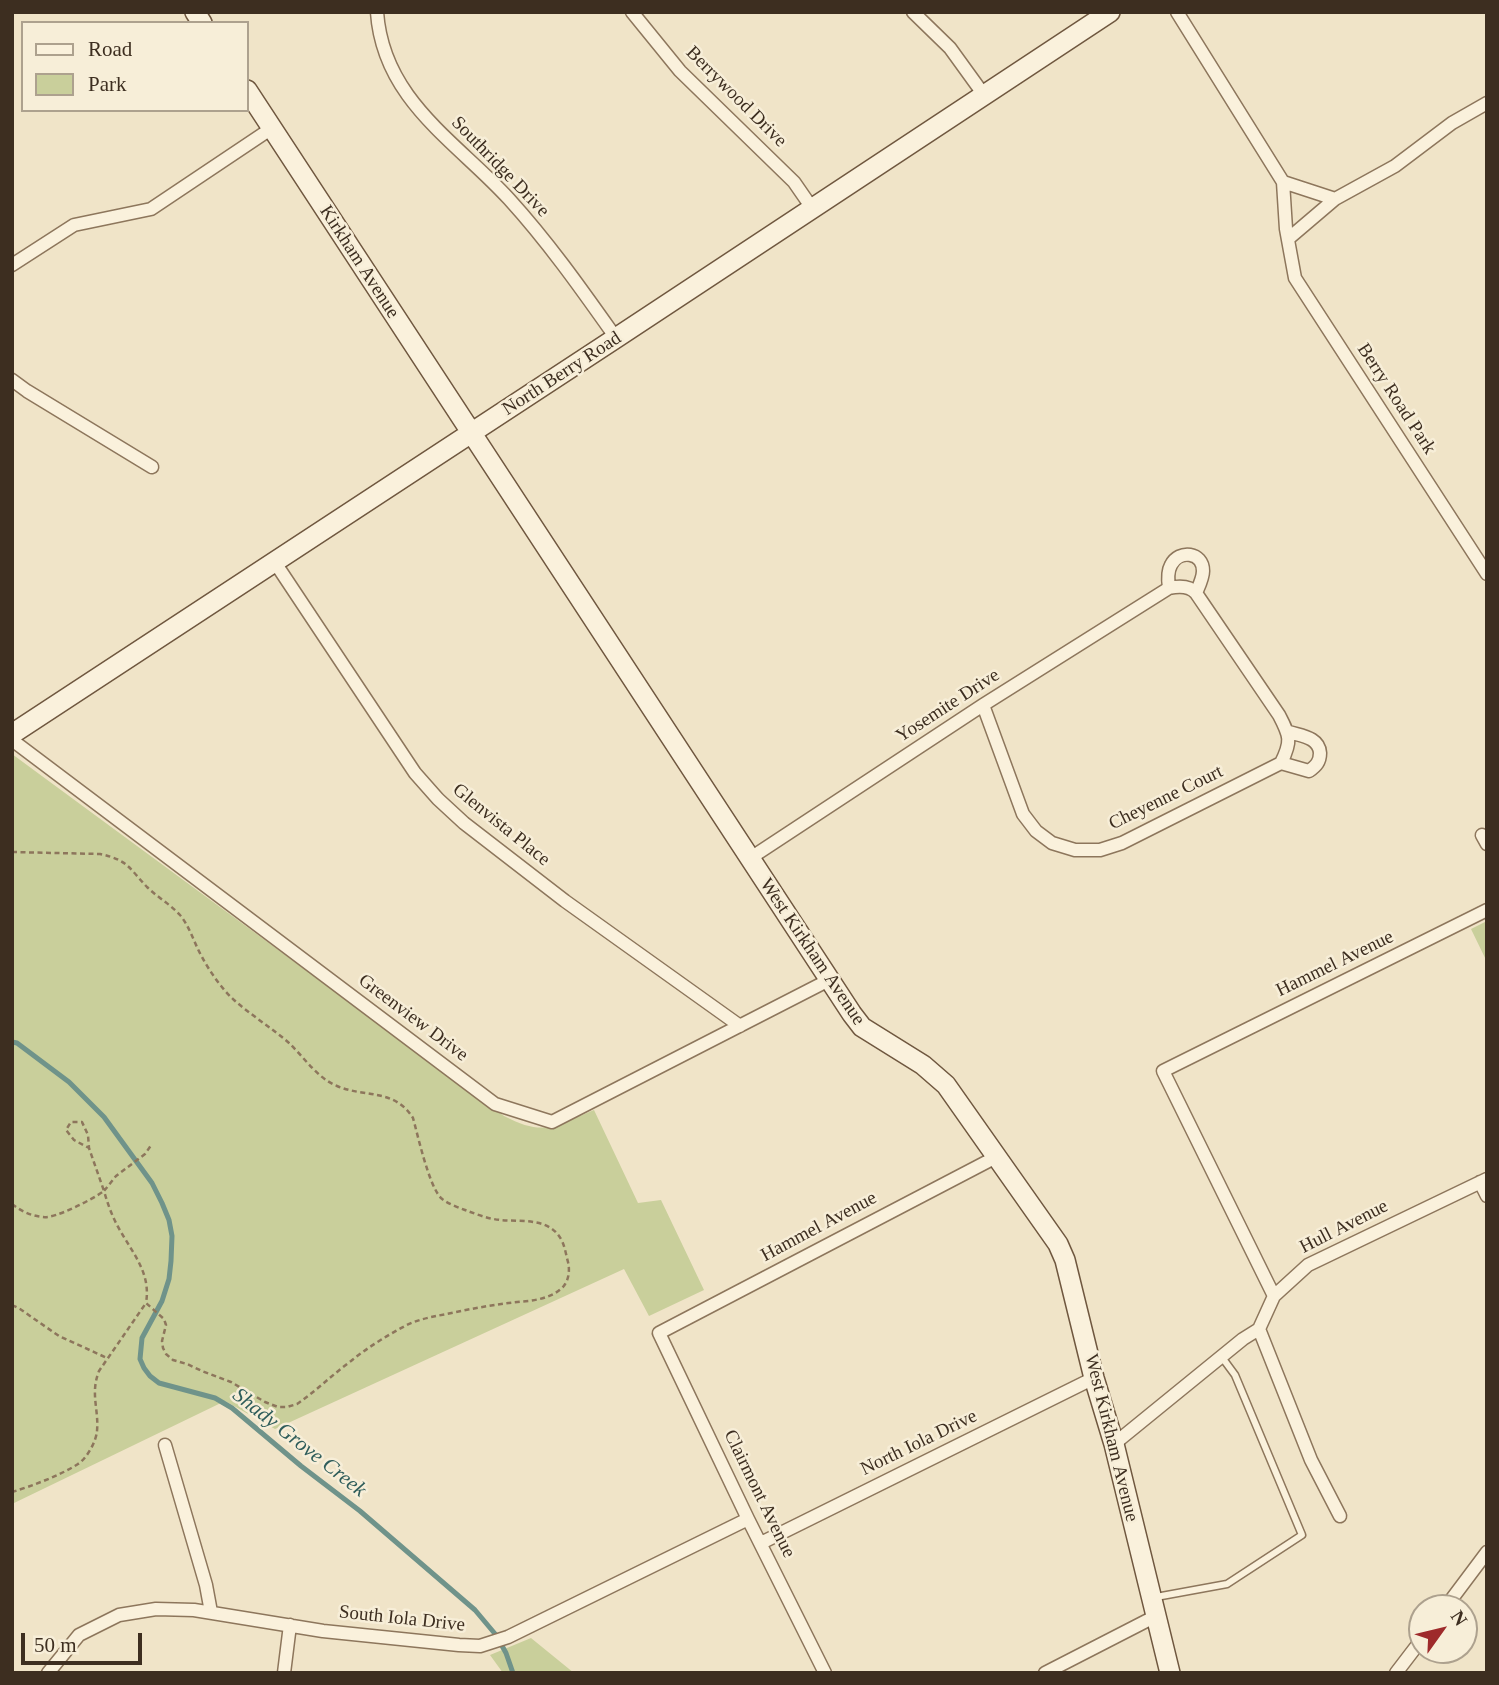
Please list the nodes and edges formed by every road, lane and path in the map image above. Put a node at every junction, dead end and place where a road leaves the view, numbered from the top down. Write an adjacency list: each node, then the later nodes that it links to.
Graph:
1 (377, 12): 15 (street, Southridge Drive)
2 (632, 12): 12 (street, Berrywood Drive)
3 (913, 12): 7 (street)
4 (1110, 12): 7 (street, North Berry Road)
5 (1177, 12): 10 (street, Berry Road Park)
6 (248, 92): 9 (street, Kirkham Avenue)
7 (984, 95): 12 (street, North Berry Road)
8 (1487, 103): 11 (street)
9 (272, 128): 14 (street); 17 (street, Kirkham Avenue)
10 (1283, 181): 11 (street); 13 (street, Berry Road Park)
11 (1335, 200): 13 (street)
12 (812, 208): 15 (street, North Berry Road)
13 (1288, 239): 20 (street, Berry Road Park)
14 (12, 265)
15 (616, 338): 17 (street, North Berry Road)
16 (12, 380): 18 (street)
17 (471, 434): 19 (street, North Berry Road); 29 (street, West Kirkham Avenue)
18 (152, 467)
19 (274, 561): 25 (street, North Berry Road); 32 (street, Glenvista Place)
20 (1487, 574)
21 (1174, 587): 22 (street); 22 (street); 23 (street, Yosemite Drive)
22 (1196, 593): 24 (street)
23 (983, 705): 27 (street, Cheyenne Court); 29 (street, Yosemite Drive)
24 (1289, 732): 27 (street); 27 (street)
25 (12, 734)
26 (12, 740): 32 (street, Greenview Drive)
27 (1281, 762)
28 (12, 852): 41 (path)
29 (749, 859): 31 (street, West Kirkham Avenue)
30 (1487, 911): 40 (street, Hammel Avenue)
31 (828, 980): 32 (street, Greenview Drive); 35 (street, West Kirkham Avenue)
32 (740, 1026)
33 (152, 1144): 37 (path)
34 (89, 1148): 34 (path); 37 (path)
35 (998, 1156): 44 (street, Hammel Avenue); 47 (street, West Kirkham Avenue)
36 (1483, 1181): 38 (street); 40 (street, Hull Avenue)
37 (104, 1191): 39 (path); 41 (path)
38 (1487, 1196)
39 (12, 1204)
40 (1275, 1296): 43 (street, Hull Avenue)
41 (146, 1303): 46 (path)
42 (12, 1305): 46 (path)
43 (1259, 1329): 45 (street, Hull Avenue); 51 (street)
44 (659, 1333): 52 (street, Clairmont Avenue)
45 (1222, 1356): 48 (street, Hull Avenue); 56 (lane)
46 (108, 1358): 50 (path)
47 (1094, 1378): 48 (street, West Kirkham Avenue); 53 (street, North Iola Drive)
48 (1114, 1444): 56 (street, West Kirkham Avenue)
49 (165, 1445): 57 (street)
50 (12, 1492)
51 (1340, 1516)
52 (748, 1519): 53 (street, Clairmont Avenue); 58 (street, South Iola Drive)
53 (761, 1543): 62 (street, Clairmont Avenue)
54 (1487, 1552): 55 (street)
55 (1456, 1594)
56 (1153, 1607): 63 (street); 64 (street, West Kirkham Avenue)
57 (211, 1612): 58 (street, South Iola Drive); 60 (street, South Iola Drive)
58 (290, 1626): 61 (street)
59 (1408, 1657): 65 (street)
60 (48, 1673)
61 (284, 1673)
62 (825, 1673)
63 (1045, 1673)
64 (1170, 1673)
65 (1396, 1673)

